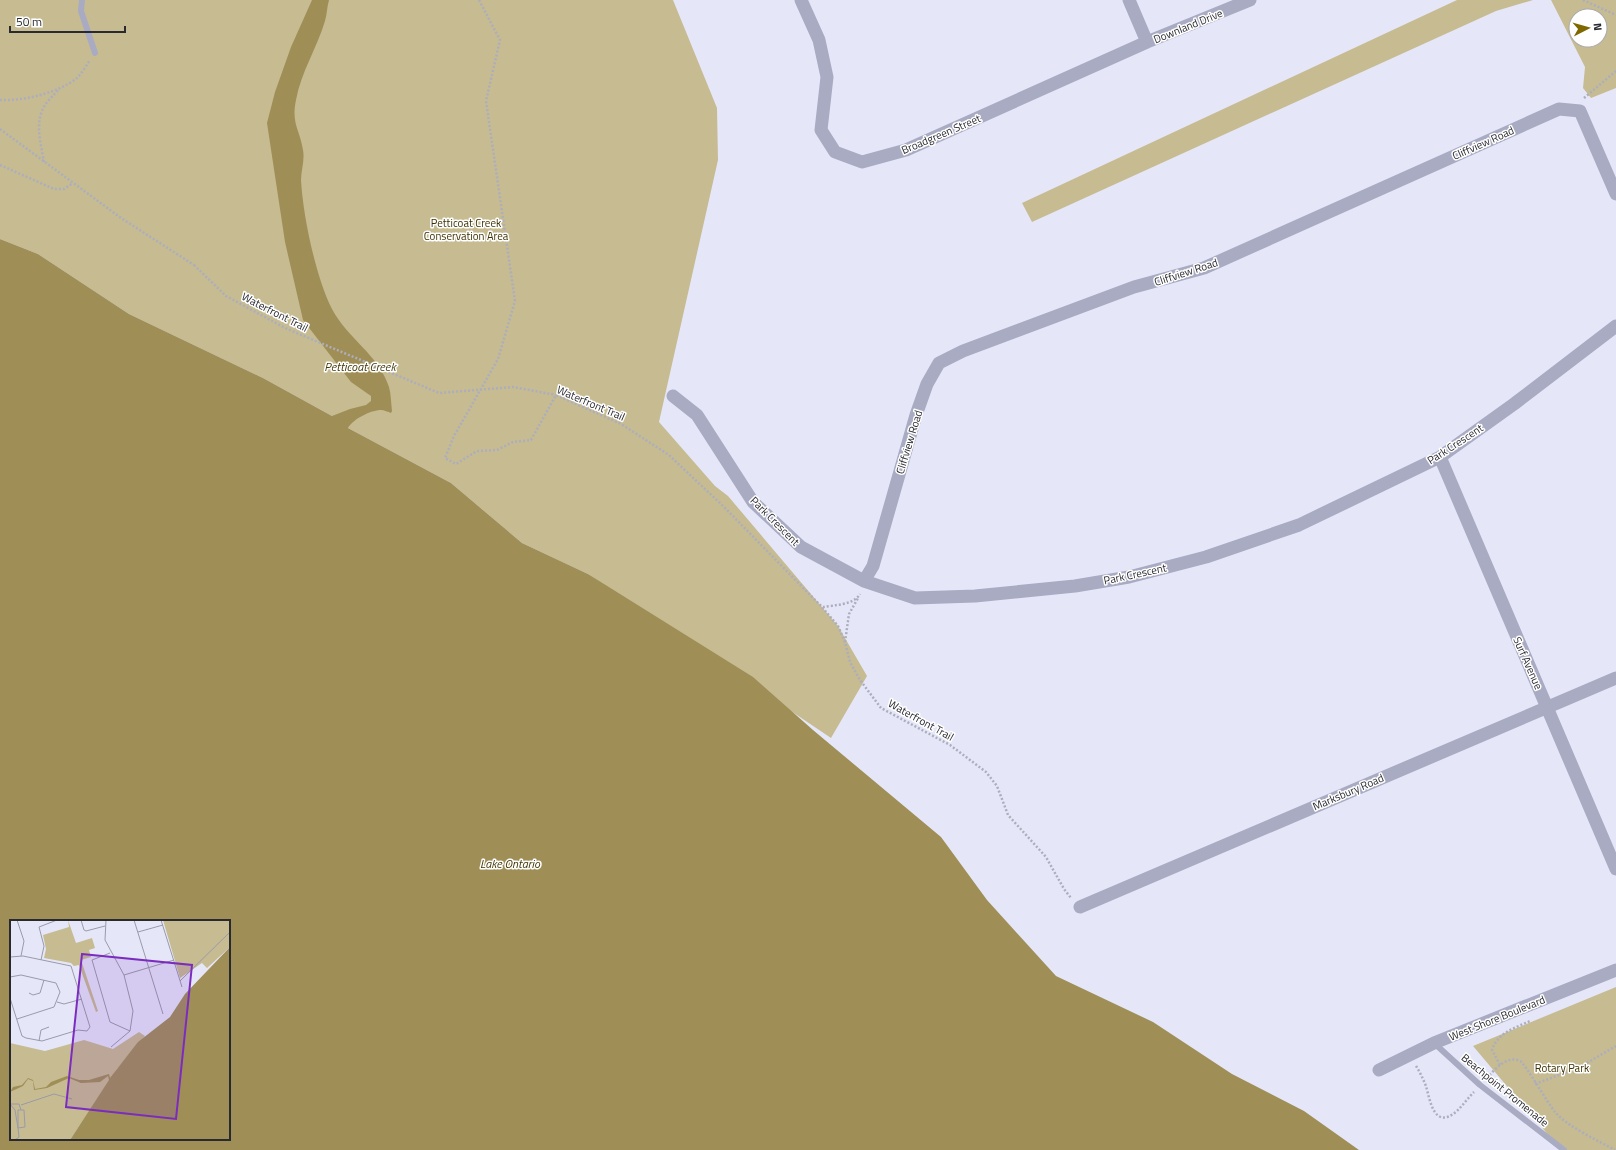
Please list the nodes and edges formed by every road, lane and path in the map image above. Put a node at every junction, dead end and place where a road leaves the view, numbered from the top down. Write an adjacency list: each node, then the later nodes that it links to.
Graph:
1 (82, 0): 9 (lane)
2 (479, 0): 20 (path)
3 (801, 0): 8 (street, Broadgreen Street)
4 (1129, 0): 8 (street)
5 (1250, 0): 8 (street, Downland Drive)
6 (1583, 0): 7 (path)
7 (1616, 15)
8 (1147, 42)
9 (95, 53): 11 (path)
10 (1616, 71): 13 (path)
11 (60, 88): 12 (path); 15 (path)
12 (0, 100)
13 (1580, 111): 18 (street); 23 (street, Cliffview Road)
14 (0, 129): 15 (path, Waterfront Trail)
15 (44, 162): 17 (path, Waterfront Trail)
16 (0, 165): 17 (path)
17 (73, 183): 20 (path, Waterfront Trail, bridge)
18 (1616, 194)
19 (1616, 326): 22 (street, Park Crescent)
20 (556, 395): 25 (path, Waterfront Trail)
21 (673, 396): 23 (street, Park Crescent)
22 (1440, 457): 23 (street, Park Crescent); 28 (street, Surf Avenue)
23 (864, 581): 24 (path)
24 (858, 597): 25 (path); 26 (path)
25 (822, 607): 26 (path, Waterfront Trail)
26 (845, 642): 30 (path, Waterfront Trail)
27 (1616, 678): 28 (street, Marksbury Road)
28 (1548, 707): 29 (street, Surf Avenue); 30 (street, Marksbury Road)
29 (1616, 870)
30 (1080, 907)
31 (1616, 970): 33 (street, West Shore Boulevard)
32 (1533, 1020): 35 (path)
33 (1434, 1043): 36 (street, West Shore Boulevard); 38 (lane, Beachpoint Promenade)
34 (1616, 1046): 37 (path)
35 (1500, 1065)
36 (1379, 1070)
37 (1535, 1084)
38 (1564, 1150)

